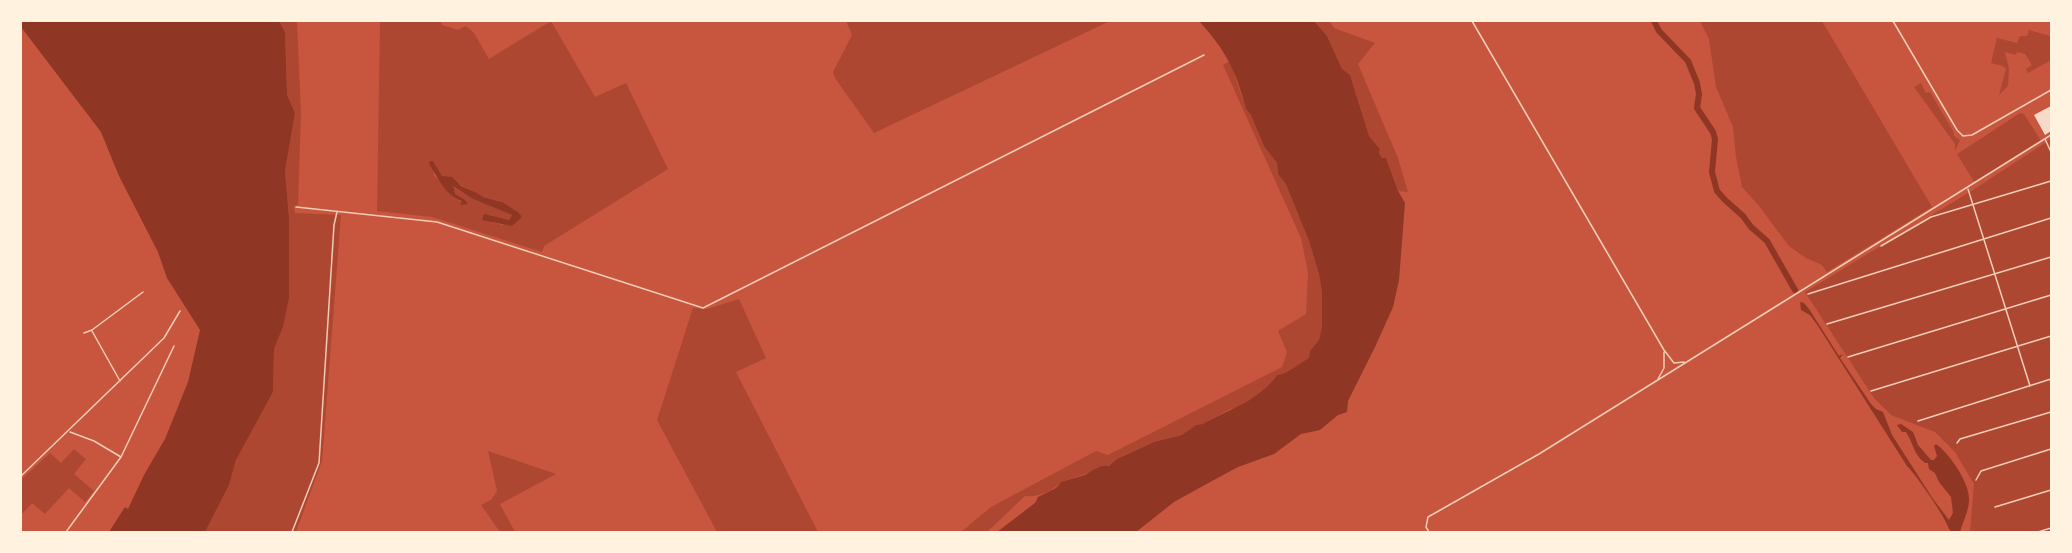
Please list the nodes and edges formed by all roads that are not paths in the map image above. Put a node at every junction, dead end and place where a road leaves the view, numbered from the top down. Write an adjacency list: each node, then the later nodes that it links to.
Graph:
1 (1472, 21): 29 (street)
2 (1893, 21): 4 (street)
3 (1204, 55): 12 (street)
4 (2051, 90)
5 (2051, 135): 6 (street)
6 (2045, 139): 7 (street); 9 (street)
7 (2051, 152)
8 (2051, 181): 10 (street)
9 (1968, 188): 10 (street); 31 (street)
10 (1974, 205): 14 (street); 15 (street)
11 (296, 207): 12 (street)
12 (338, 212): 49 (street)
13 (2051, 219): 14 (street)
14 (1984, 239): 17 (street); 19 (street)
15 (1881, 246)
16 (2051, 257): 17 (street)
17 (1996, 275): 21 (street); 23 (street)
18 (143, 292): 24 (street)
19 (1808, 294)
20 (2051, 295): 21 (street)
21 (2006, 309): 28 (street); 30 (street)
22 (180, 311): 33 (street)
23 (1827, 324)
24 (92, 330): 25 (street); 33 (street)
25 (84, 333)
26 (2051, 336): 28 (street)
27 (174, 346): 42 (street)
28 (2017, 347): 35 (street); 36 (street)
29 (1664, 350): 31 (street); 34 (street)
30 (1848, 357)
31 (1688, 361): 34 (street)
32 (2051, 380): 35 (street)
33 (120, 381): 39 (street)
34 (1655, 381): 50 (street)
35 (2030, 386): 38 (street)
36 (1871, 392)
37 (2051, 412): 40 (street)
38 (1918, 421)
39 (69, 432): 42 (street); 43 (street)
40 (1957, 443)
41 (2051, 449): 44 (street)
42 (121, 458): 48 (street)
43 (21, 476)
44 (1976, 480)
45 (2051, 490): 46 (street)
46 (1995, 507)
47 (2051, 528): 51 (street)
48 (66, 532)
49 (292, 532)
50 (1429, 532)
51 (2038, 532)

